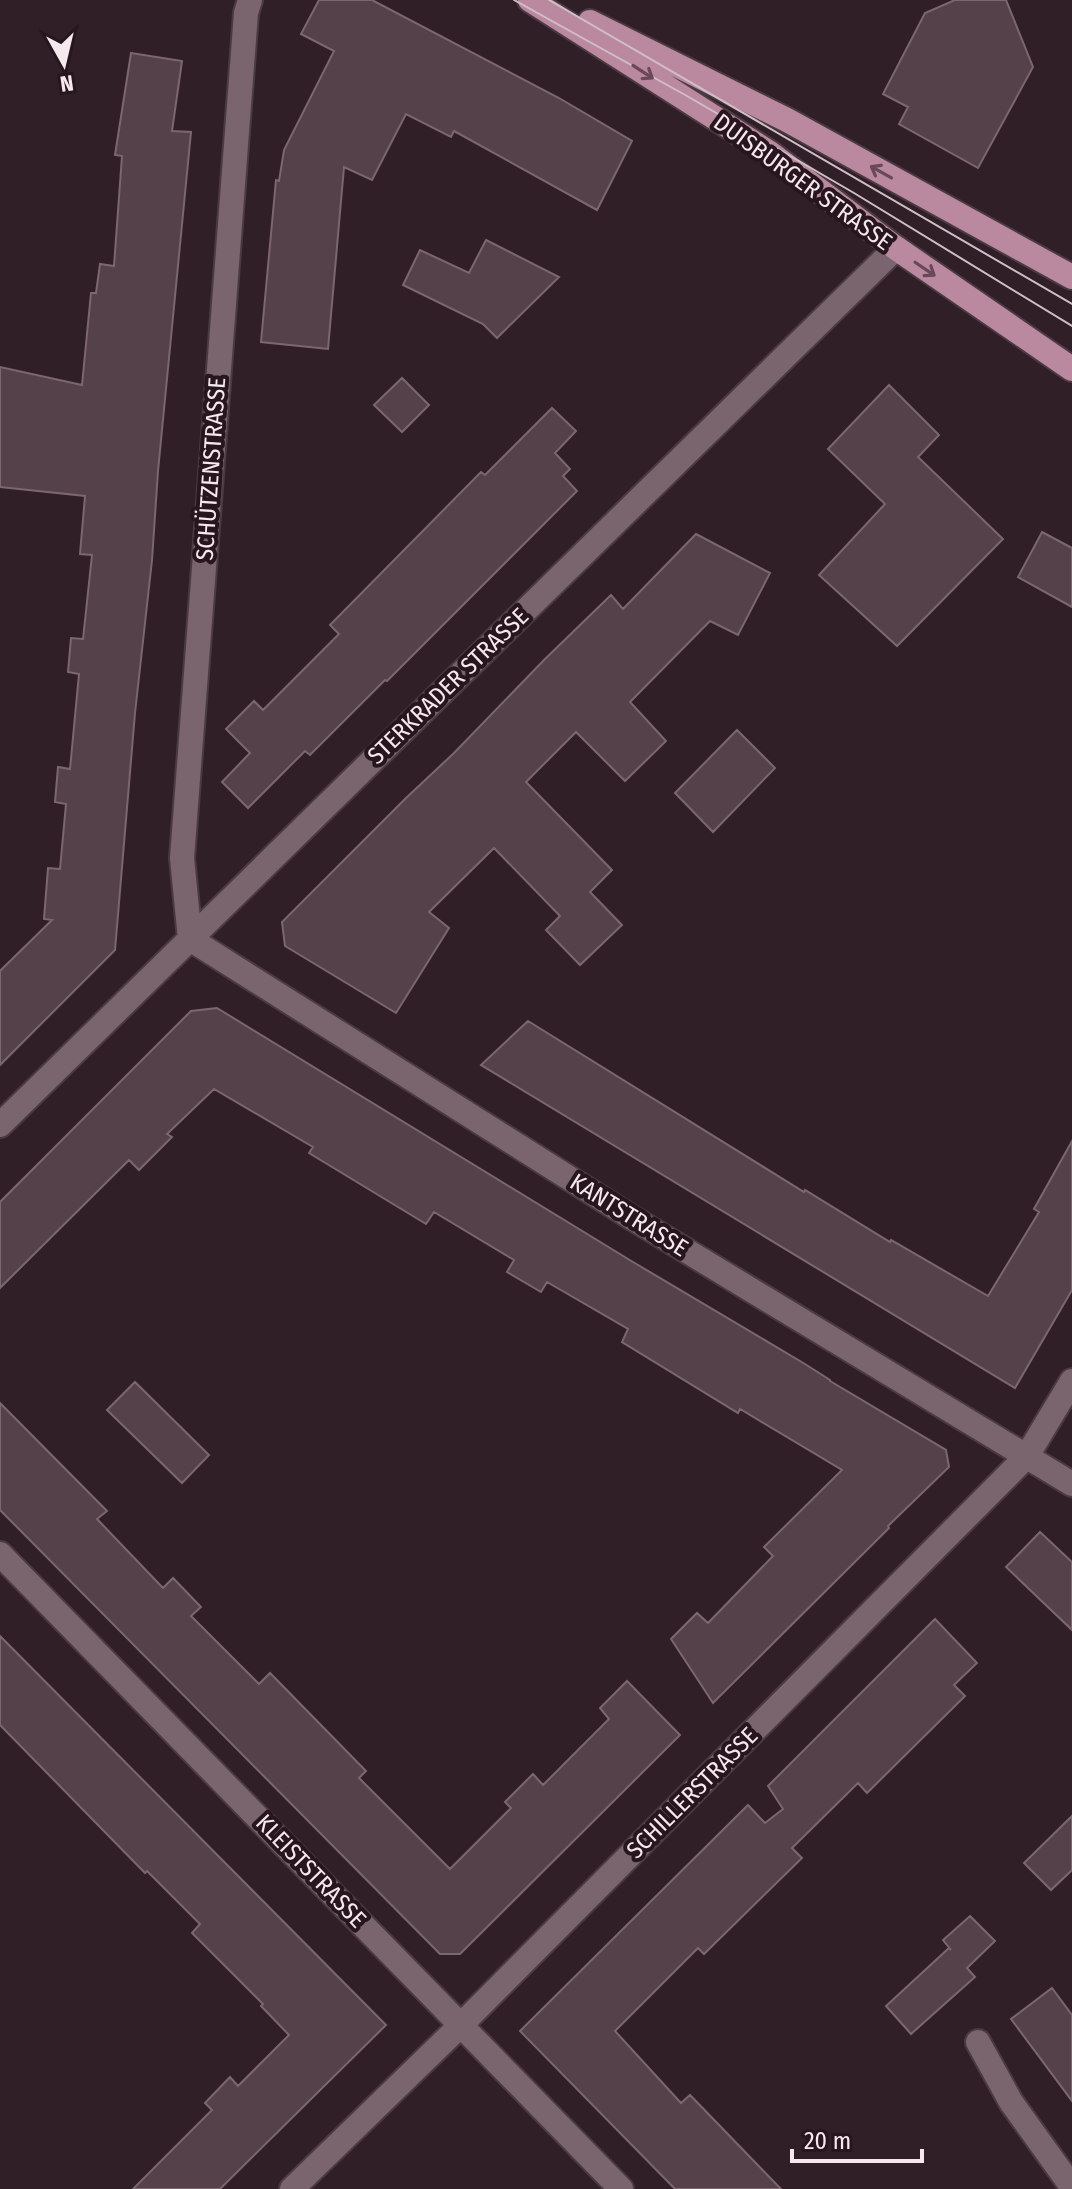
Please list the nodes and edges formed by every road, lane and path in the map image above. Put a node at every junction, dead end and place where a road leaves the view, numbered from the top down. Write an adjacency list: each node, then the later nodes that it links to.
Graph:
1 (250, 0): 7 (street, SCHÜTZENSTRASSE)
2 (530, 0): 4 (main road, DUISBURGER STRASSE, one-way to 4)
3 (545, 0): 5 (main road, DUISBURGER STRASSE, one-way to 3)
4 (896, 248): 6 (main road, DUISBURGER STRASSE, one-way to 6); 7 (street, STERKRADER STRASSE)
5 (1072, 277)
6 (1072, 369)
7 (190, 939): 8 (street, STERKRADER STRASSE); 10 (street, KANTSTRASSE)
8 (0, 1125)
9 (1072, 1381): 10 (street, SCHILLERSTRASSE)
10 (1027, 1456): 11 (street, KANTSTRASSE); 13 (street, SCHILLERSTRASSE)
11 (1072, 1484)
12 (0, 1554): 13 (street, KLEISTSTRASSE)
13 (462, 2024): 16 (street, SCHILLERSTRASSE); 17 (street, KLEISTSTRASSE)
14 (978, 2042): 15 (street)
15 (1072, 2187)
16 (292, 2189)
17 (621, 2189)

